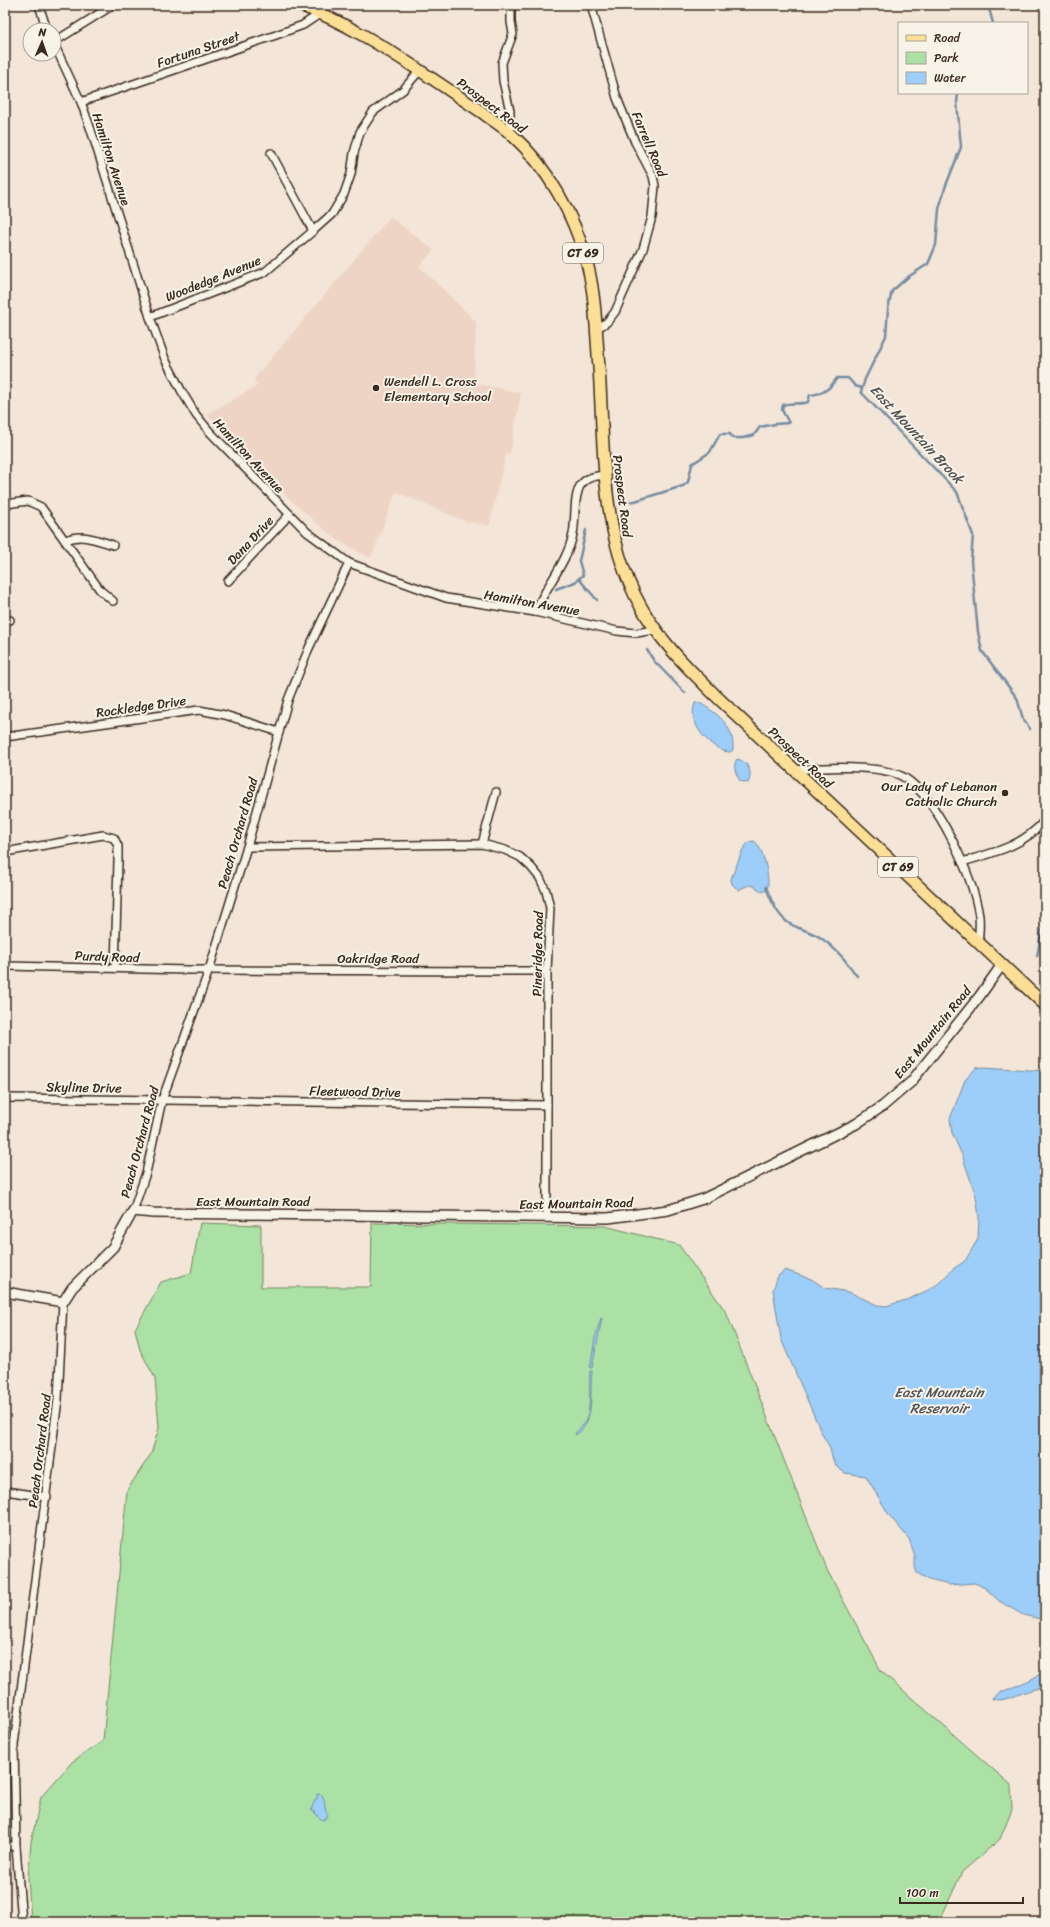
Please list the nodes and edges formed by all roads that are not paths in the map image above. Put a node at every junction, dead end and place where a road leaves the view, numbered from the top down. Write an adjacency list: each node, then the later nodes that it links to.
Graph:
1 (39, 5): 7 (street)
2 (113, 5): 8 (street)
3 (300, 5): 6 (main road, Prospect Road / CT 69)
4 (511, 5): 12 (street)
5 (591, 5): 16 (street, Farrell Road)
6 (321, 13): 10 (main road, Prospect Road / CT 69); 11 (street, Fortuna Street)
7 (44, 22)
8 (62, 38)
9 (62, 60): 11 (street, Hamilton Avenue)
10 (420, 70): 12 (main road, Prospect Road / CT 69); 14 (street, Woodedge Avenue)
11 (81, 102): 15 (street, Hamilton Avenue)
12 (510, 133): 16 (main road, Prospect Road / CT 69)
13 (271, 153): 14 (street)
14 (313, 231): 15 (street, Woodedge Avenue)
15 (150, 317): 19 (street, Hamilton Avenue)
16 (596, 329): 17 (main road, Prospect Road / CT 69)
17 (604, 475): 25 (street); 26 (main road, Prospect Road / CT 69)
18 (5, 504): 20 (street)
19 (289, 515): 22 (street, Hamilton Avenue); 23 (street, Dana Drive)
20 (66, 540): 21 (street); 24 (street)
21 (113, 545)
22 (349, 563): 25 (street, Hamilton Avenue); 27 (street, Peach Orchard Road)
23 (228, 581)
24 (113, 601)
25 (536, 612): 26 (street, Hamilton Avenue)
26 (655, 630): 29 (main road, Prospect Road / CT 69)
27 (279, 732): 28 (street, Rockledge Drive); 33 (street, Peach Orchard Road)
28 (5, 737)
29 (794, 770): 35 (street); 36 (main road, Prospect Road / CT 69)
30 (496, 792): 32 (street)
31 (1045, 820): 35 (street)
32 (482, 844): 33 (street, Pineridge Road); 41 (street, Pineridge Road)
33 (247, 847): 40 (street, Peach Orchard Road)
34 (5, 852): 39 (street)
35 (962, 862): 36 (street)
36 (978, 944): 38 (main road, Prospect Road / CT 69)
37 (5, 966): 39 (street, Purdy Road)
38 (1001, 966): 42 (main road, Prospect Road / CT 69); 47 (street, East Mountain Road)
39 (115, 968): 40 (street, Purdy Road)
40 (209, 970): 41 (street, Oakridge Road); 44 (street, Peach Orchard Road)
41 (547, 971): 45 (street, Pineridge Road)
42 (1045, 1005)
43 (5, 1098): 44 (street, Skyline Drive)
44 (162, 1100): 45 (street, Fleetwood Drive); 46 (street, Peach Orchard Road)
45 (547, 1106): 47 (street, Pineridge Road)
46 (133, 1211): 47 (street, East Mountain Road); 49 (street, Peach Orchard Road)
47 (547, 1217)
48 (5, 1292): 49 (street)
49 (63, 1302): 51 (street, Peach Orchard Road)
50 (5, 1492): 51 (street)
51 (47, 1497): 53 (street, Peach Orchard Road)
52 (5, 1844): 53 (street)
53 (16, 1847): 54 (street, Peach Orchard Road)
54 (22, 1922)

